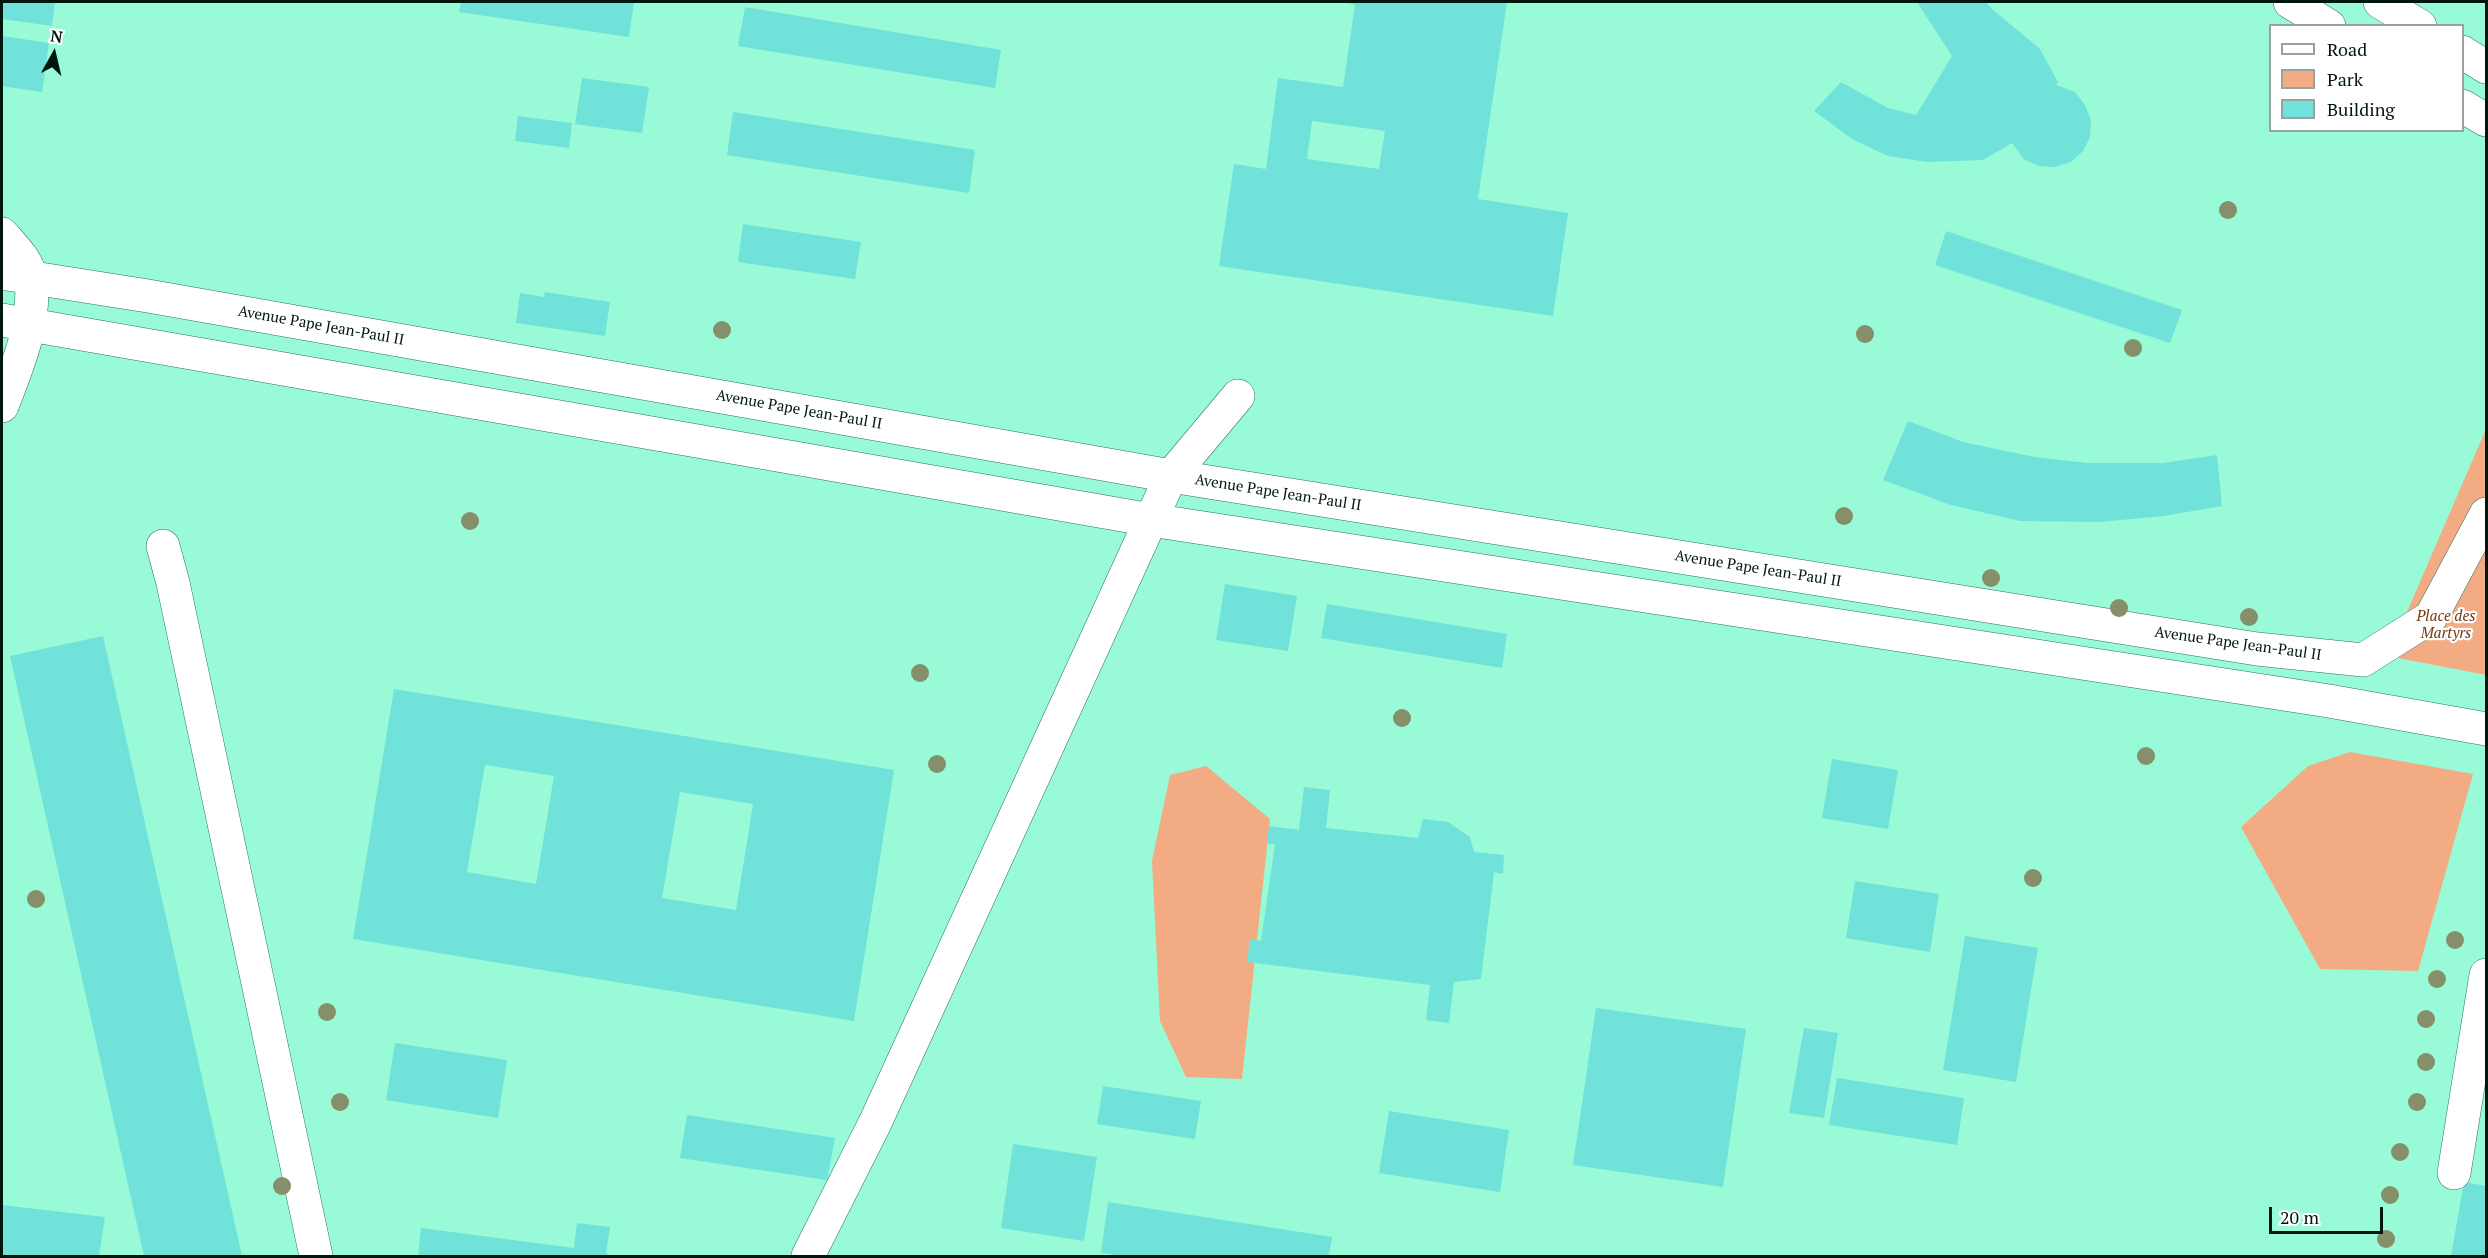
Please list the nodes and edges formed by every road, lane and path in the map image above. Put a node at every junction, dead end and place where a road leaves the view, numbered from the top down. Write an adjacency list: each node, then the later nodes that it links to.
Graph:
1 (2290, 2): 3 (main road)
2 (2380, 2): 4 (main road)
3 (2326, 24)
4 (2417, 24)
5 (2464, 53): 6 (main road)
6 (2487, 67)
7 (2464, 107): 8 (main road)
8 (2487, 120)
9 (2, 234): 10 (main road)
10 (16, 276): 11 (main road); 14 (main road, Avenue Pape Jean-Paul II)
11 (15, 322): 13 (main road); 16 (main road)
12 (1238, 396): 14 (main road)
13 (2, 406)
14 (1171, 476): 15 (main road, Avenue Pape Jean-Paul II); 16 (main road)
15 (2487, 514)
16 (1151, 520): 18 (main road); 22 (main road)
17 (163, 546): 21 (main road)
18 (2487, 729)
19 (2487, 975): 20 (main road)
20 (2454, 1173)
21 (316, 1257)
22 (808, 1257)

